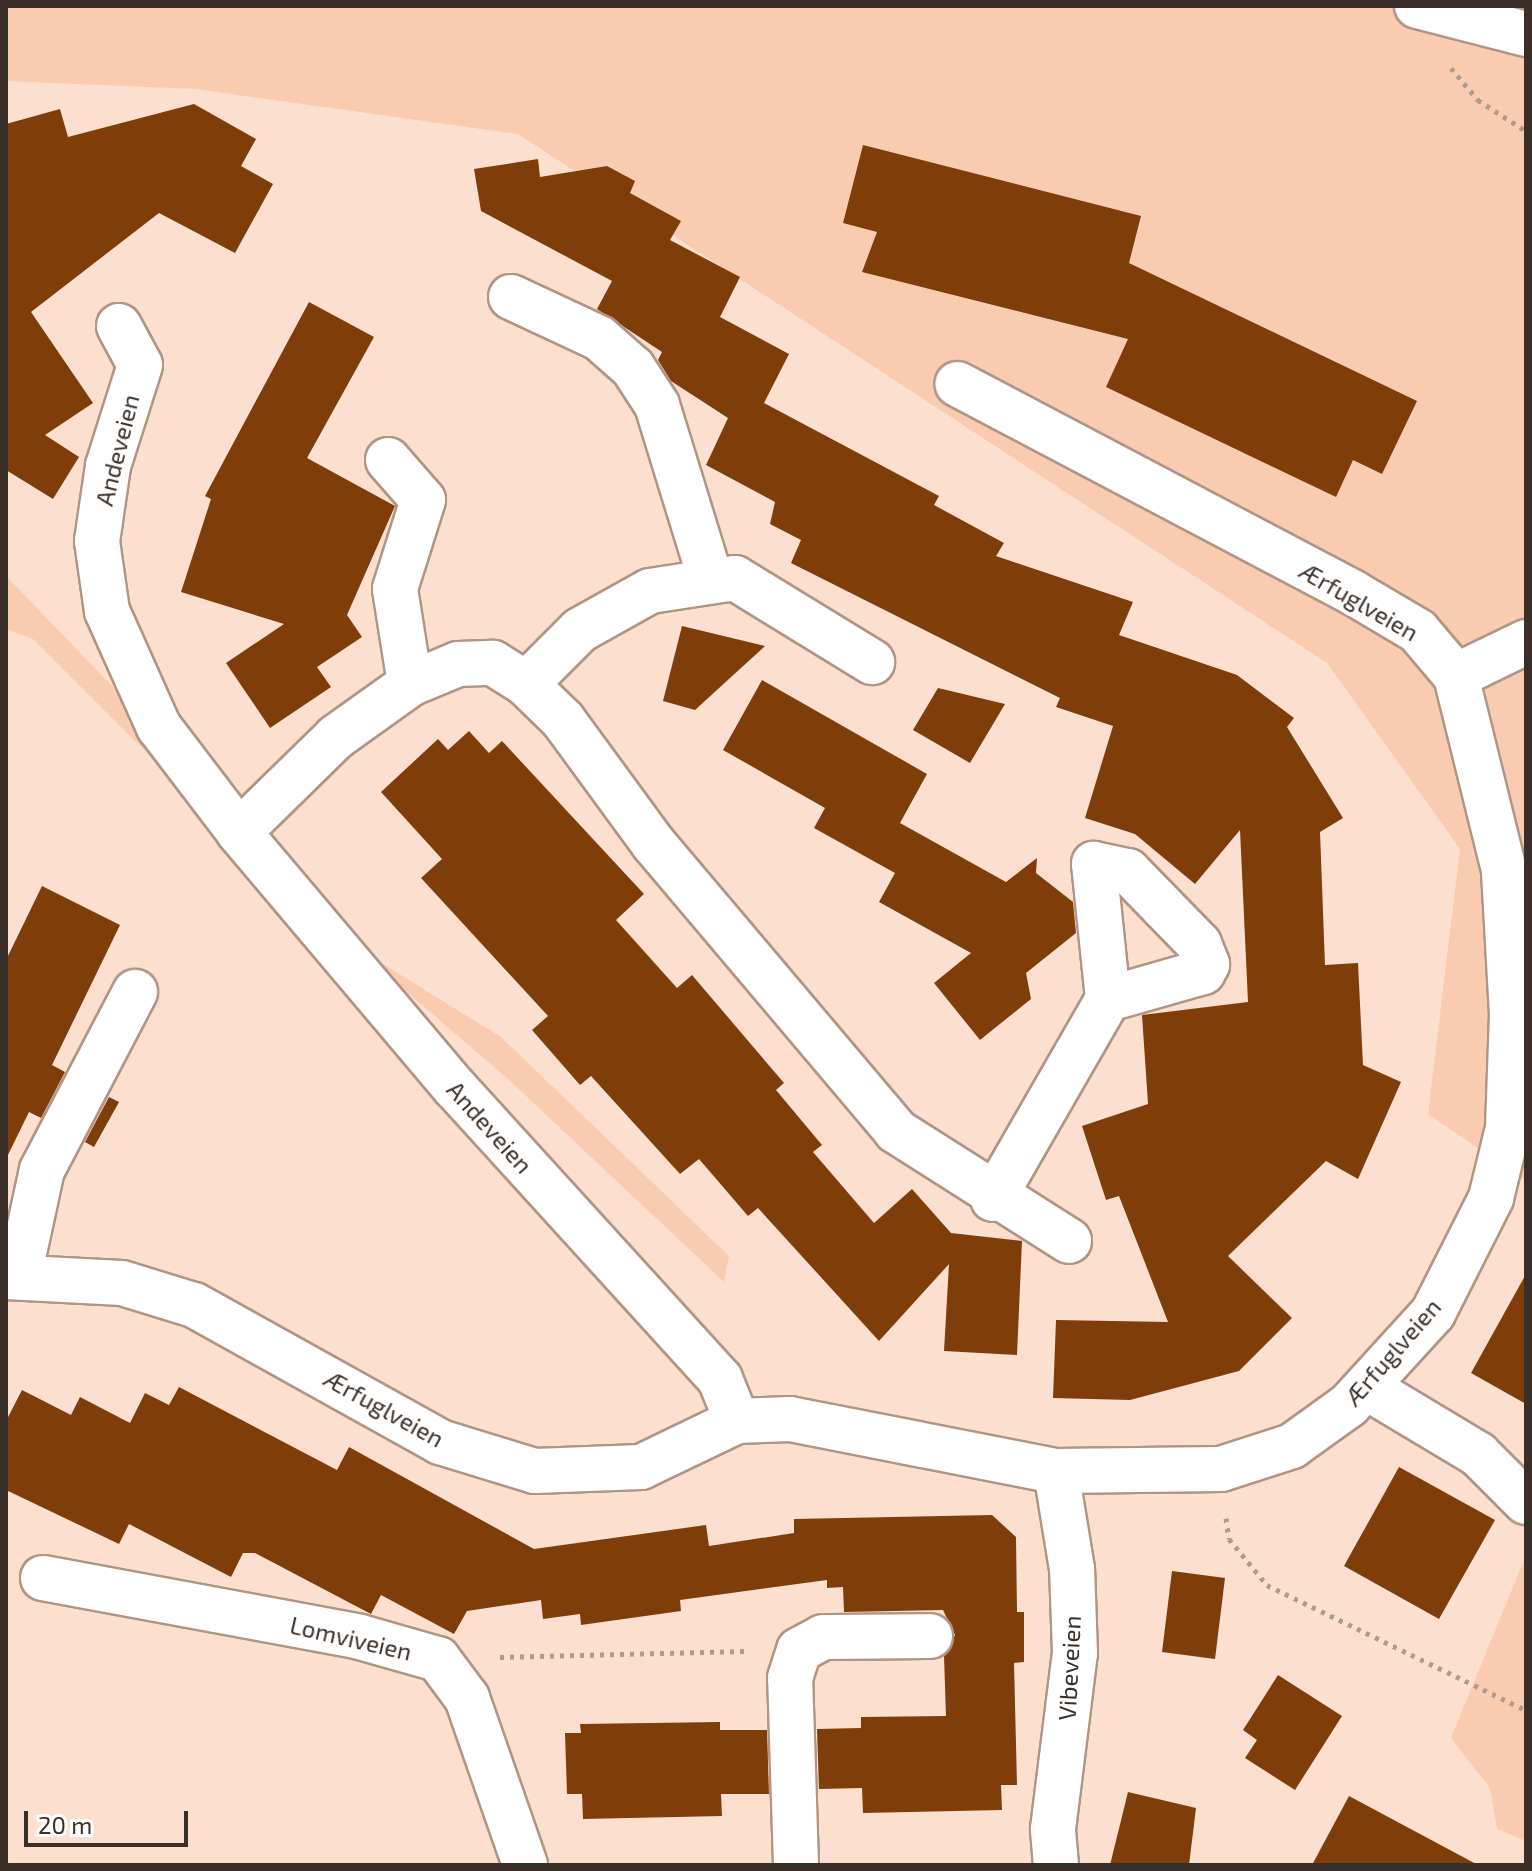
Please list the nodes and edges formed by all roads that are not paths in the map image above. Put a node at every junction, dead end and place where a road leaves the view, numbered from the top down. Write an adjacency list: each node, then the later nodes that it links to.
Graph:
1 (1424, 9): 2 (street)
2 (1526, 34)
3 (511, 297): 7 (street)
4 (119, 326): 13 (street, Andeveien)
5 (958, 384): 10 (street, Ærfuglveien)
6 (388, 460): 11 (street)
7 (710, 577): 9 (street); 12 (street)
8 (1526, 642): 10 (street)
9 (872, 662)
10 (1456, 676): 19 (street, Ærfuglveien)
11 (410, 684): 12 (street); 13 (street)
12 (526, 684): 16 (street)
13 (239, 832): 20 (street, Andeveien)
14 (135, 992): 18 (street)
15 (1108, 999): 16 (street)
16 (993, 1199): 17 (street)
17 (1069, 1241)
18 (13, 1276): 20 (street, Ærfuglveien)
19 (1366, 1387): 21 (street, Ærfuglveien); 22 (street)
20 (737, 1421): 21 (street, Ærfuglveien)
21 (1056, 1471): 27 (street, Vibeveien)
22 (1526, 1502)
23 (43, 1578): 25 (street, Lomviveien)
24 (930, 1636): 26 (street)
25 (525, 1865)
26 (796, 1865)
27 (1056, 1865)

